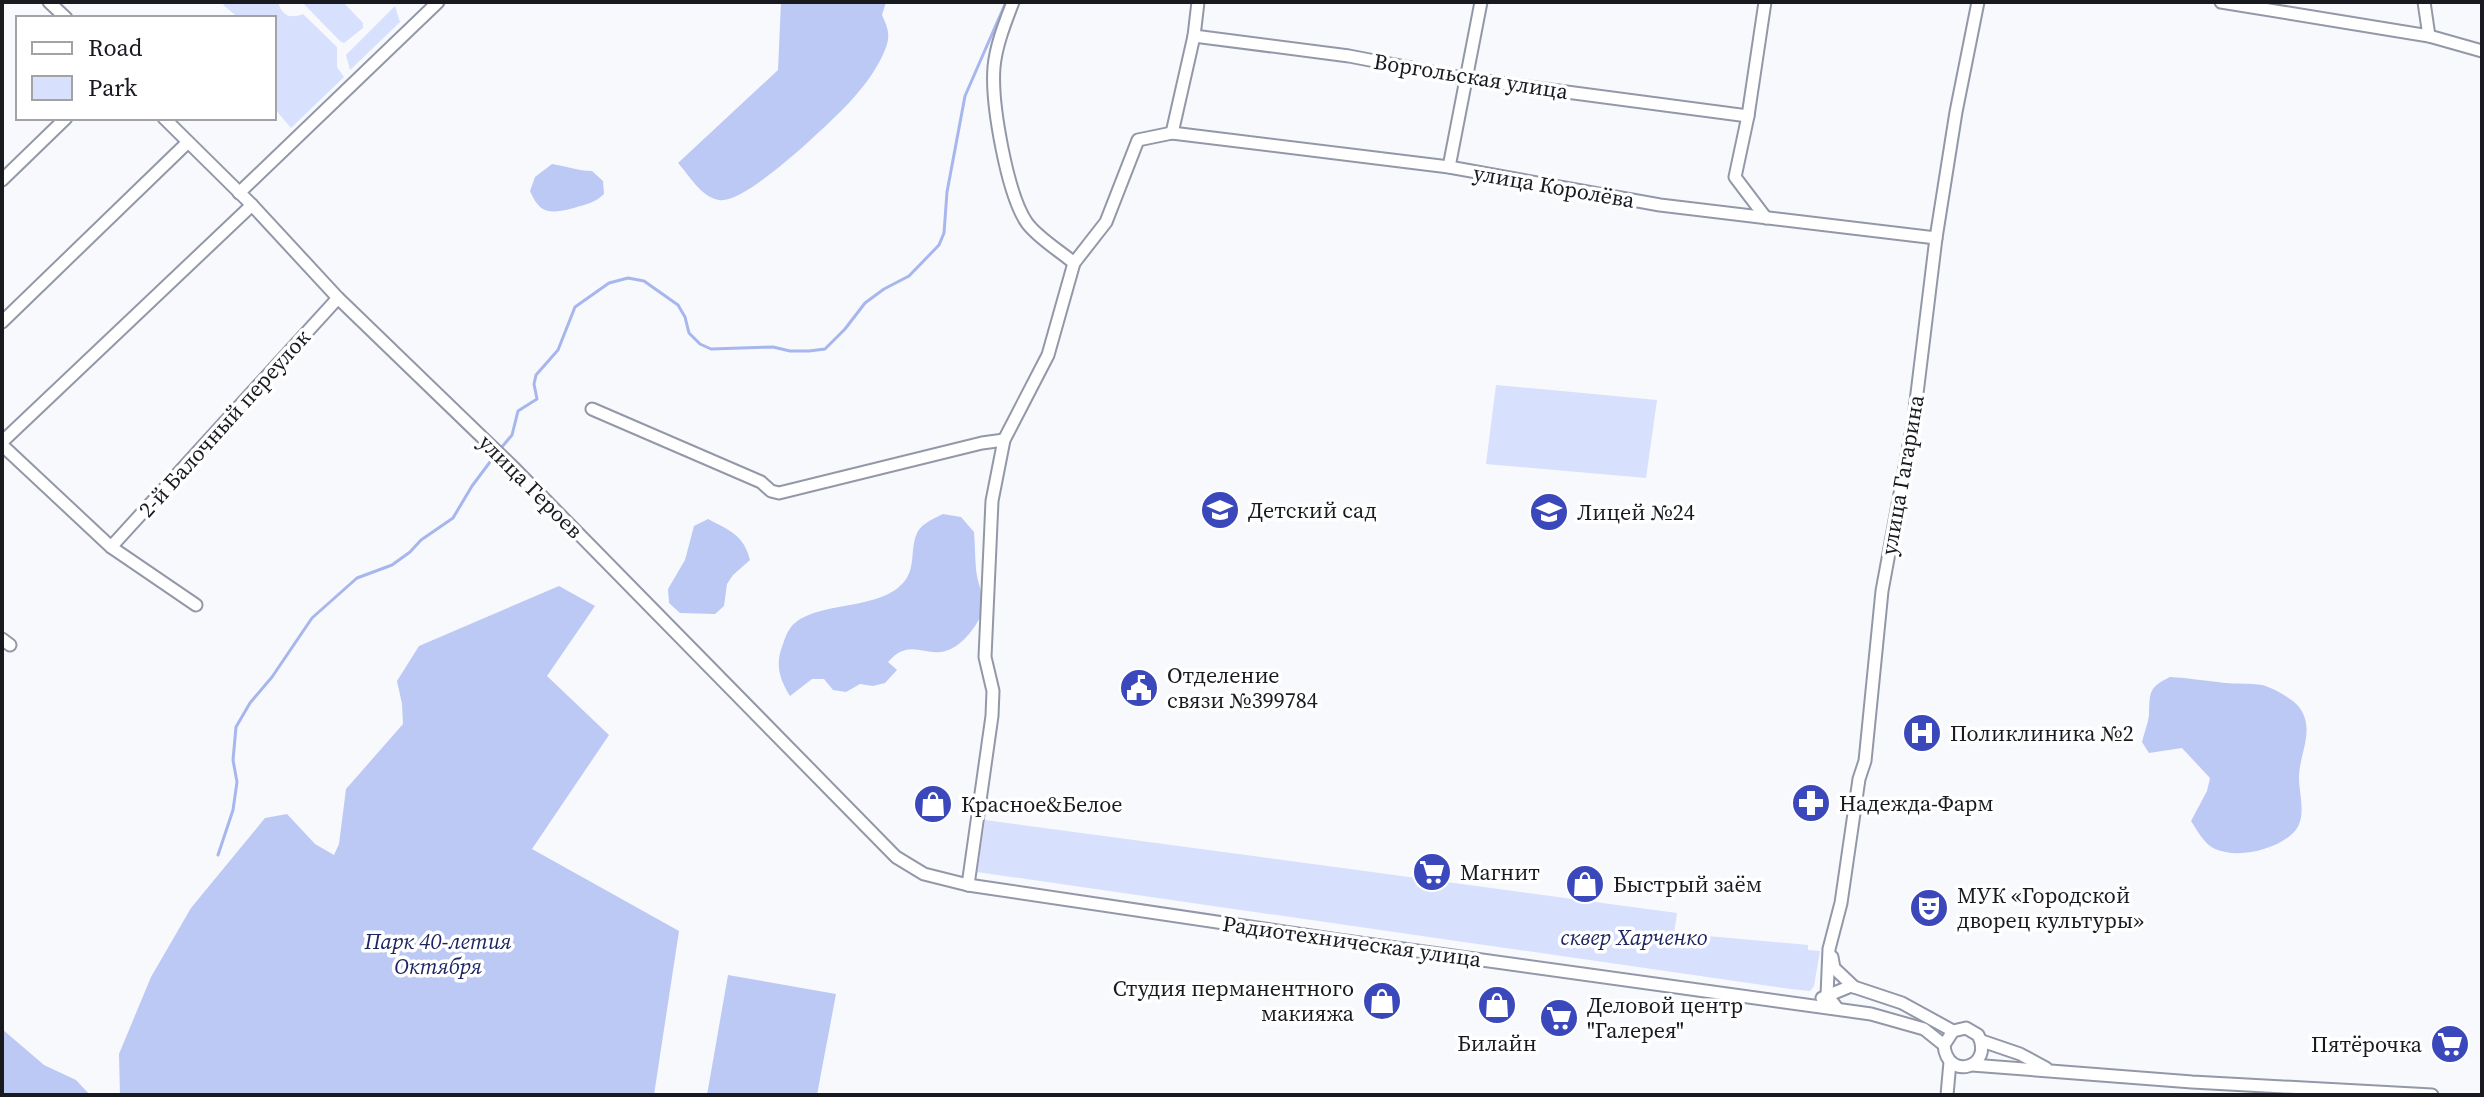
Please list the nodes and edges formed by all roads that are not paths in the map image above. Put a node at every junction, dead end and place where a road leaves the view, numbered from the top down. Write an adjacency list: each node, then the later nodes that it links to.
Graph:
1 (49, 2): 11 (street)
2 (438, 2): 23 (street)
3 (1013, 2): 27 (street)
4 (1198, 2): 12 (street)
5 (1481, 2): 15 (street)
6 (1765, 2): 16 (street)
7 (1978, 2): 26 (street, улица Гагарина)
8 (2221, 2): 10 (street)
9 (2424, 2): 13 (street)
10 (2274, 5): 13 (street)
11 (64, 16)
12 (1194, 36): 15 (street, Воргольская улица); 19 (street)
13 (2429, 36): 14 (street)
14 (2482, 51)
15 (1468, 79): 16 (street, Воргольская улица); 21 (street)
16 (1748, 116): 25 (street)
17 (64, 120): 22 (street)
18 (166, 120): 20 (street, улица Героев)
19 (1172, 133): 21 (street, улица Королёва); 27 (street)
20 (187, 143): 23 (street, улица Героев); 29 (street)
21 (1449, 167): 25 (street, улица Королёва)
22 (2, 180)
23 (239, 193): 24 (street, улица Героев)
24 (252, 205): 28 (street, улица Героев); 32 (street)
25 (1766, 218): 26 (street, улица Королёва)
26 (1936, 238): 37 (street, улица Гагарина)
27 (1074, 263): 31 (street)
28 (338, 298): 33 (street, 2-й Балочный переулок); 35 (street, улица Героев)
29 (2, 322)
30 (592, 409): 31 (street)
31 (1004, 440): 36 (street)
32 (2, 444): 33 (street)
33 (111, 547): 34 (street)
34 (196, 605)
35 (896, 857): 36 (street, Радиотехническая улица)
36 (968, 885): 40 (street, Радиотехническая улица)
37 (1829, 949): 38 (street); 39 (street, улица Гагарина)
38 (1851, 986): 39 (street); 42 (street); 43 (street)
39 (1827, 995): 40 (street); 41 (street)
40 (1813, 1006): 41 (street, Радиотехническая улица)
41 (1837, 1008): 42 (street, Радиотехническая улица)
42 (1871, 1014): 45 (street, Радиотехническая улица)
43 (1953, 1031): 44 (street); 45 (street)
44 (1982, 1041): 47 (street); 48 (street)
45 (1944, 1045): 46 (street)
46 (1950, 1062): 47 (street); 47 (street)
47 (1968, 1066): 48 (street)
48 (2050, 1070): 49 (street)
49 (2432, 1095)

